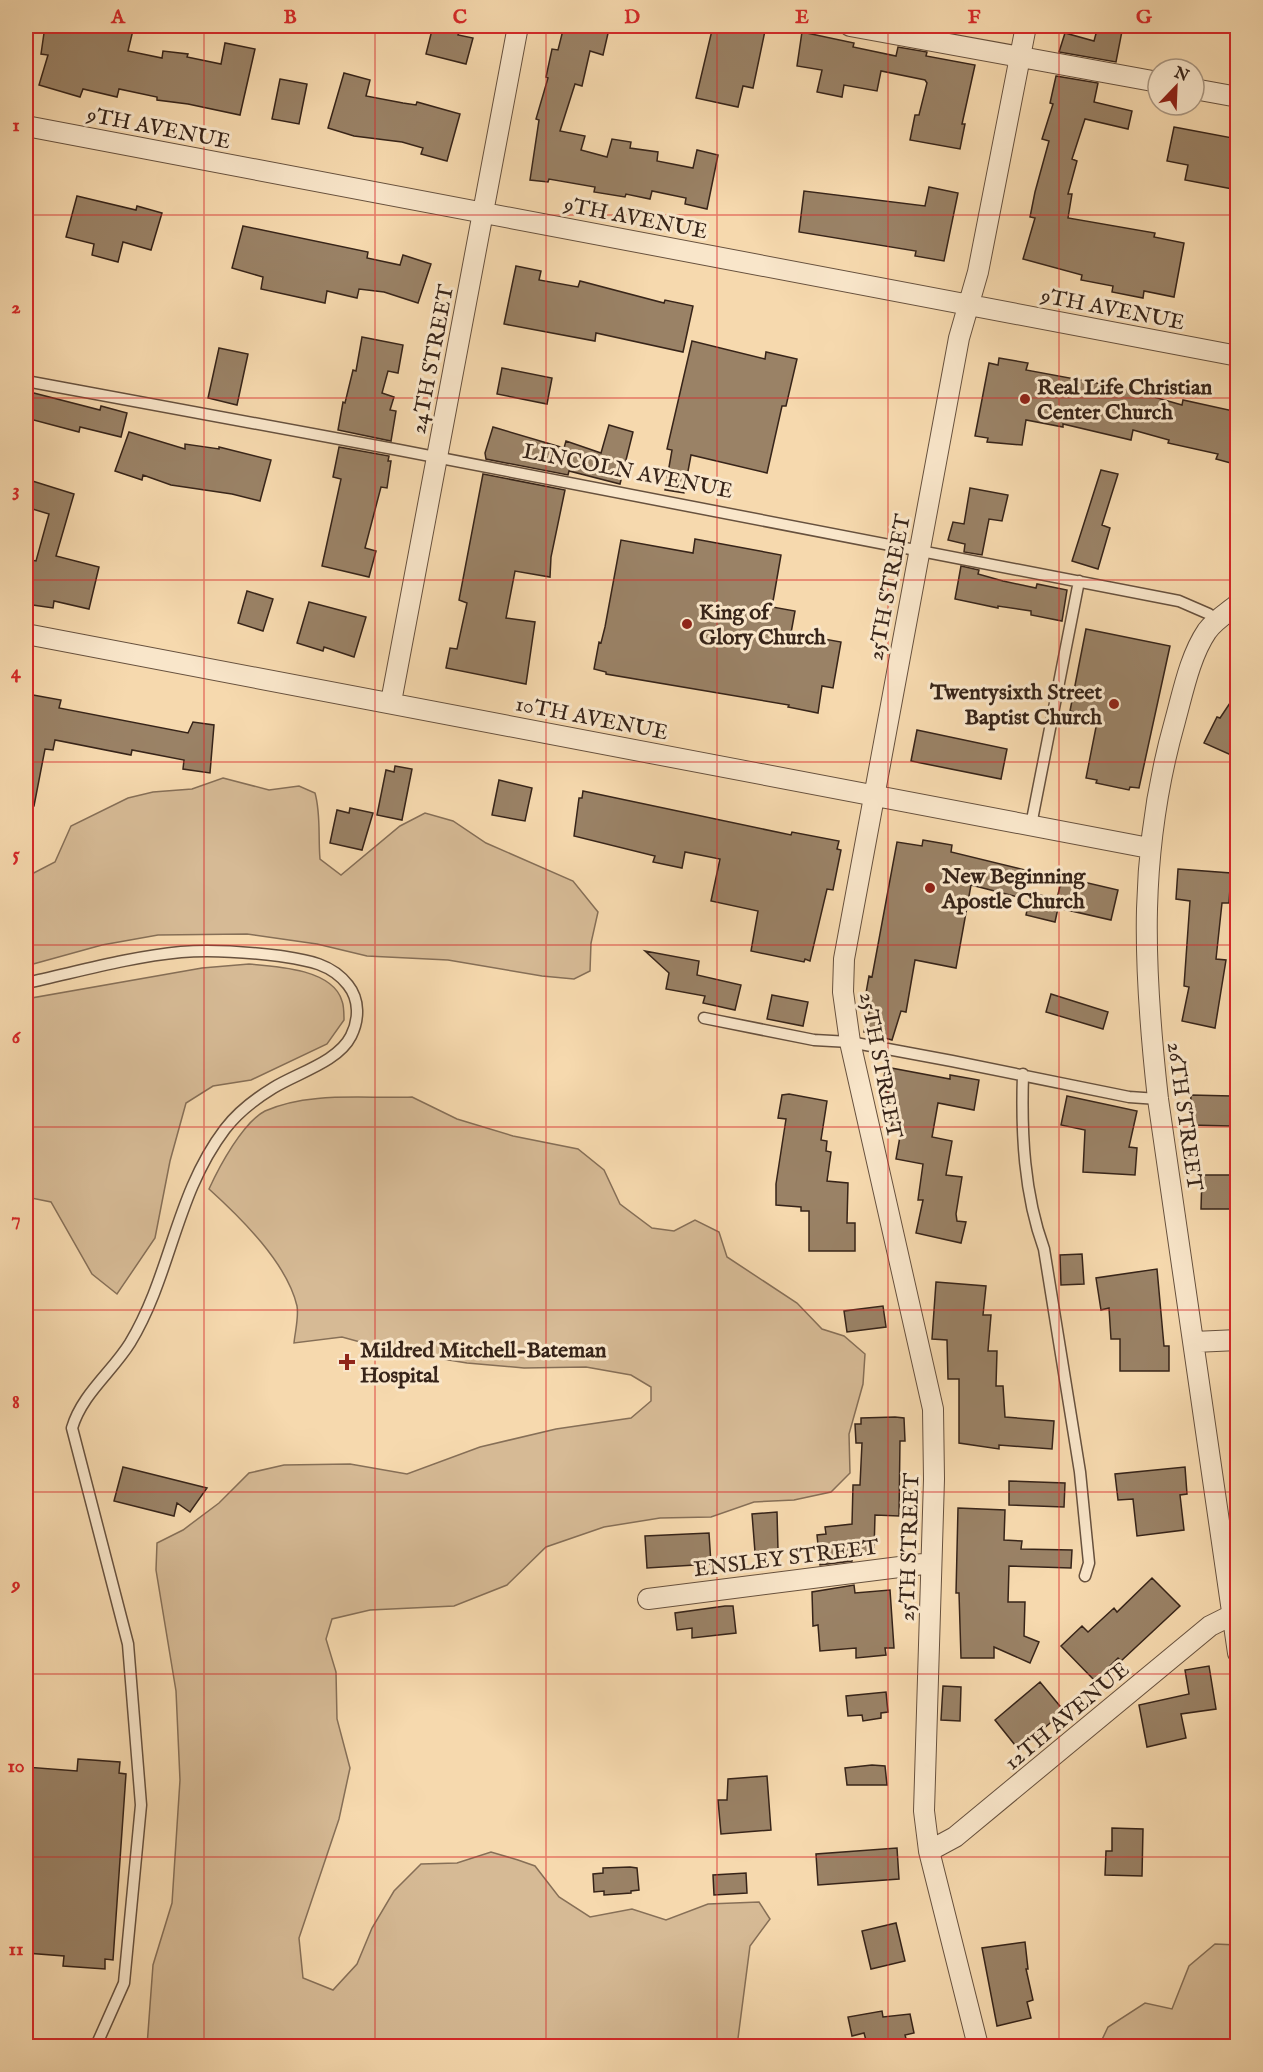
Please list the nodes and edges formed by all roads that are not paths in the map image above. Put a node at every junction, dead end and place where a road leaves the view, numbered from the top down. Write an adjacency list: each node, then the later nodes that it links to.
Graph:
1 (518, 26): 9 (street, 24TH STREET)
2 (850, 26): 4 (street)
3 (1026, 26): 4 (street, 25TH STREET)
4 (1020, 57): 5 (street); 10 (street, 25TH STREET)
5 (1146, 80)
6 (1206, 91): 7 (street)
7 (1238, 97)
8 (26, 126): 9 (street, 9TH AVENUE)
9 (483, 212): 10 (street, 9TH AVENUE); 13 (street, 24TH STREET)
10 (968, 305): 11 (street, 9TH AVENUE); 14 (street, 25TH STREET)
11 (1238, 356)
12 (26, 381): 13 (lane, LINCOLN AVENUE)
13 (436, 457): 14 (lane, LINCOLN AVENUE); 19 (street, 24TH STREET)
14 (919, 550): 15 (lane, LINCOLN AVENUE); 20 (street, 25TH STREET)
15 (1079, 581): 17 (lane, LINCOLN AVENUE); 21 (lane)
16 (1238, 604): 17 (street, 26TH STREET)
17 (1213, 618): 22 (street, 26TH STREET)
18 (26, 634): 19 (street, 10TH AVENUE)
19 (391, 702): 20 (street, 10TH AVENUE)
20 (873, 795): 21 (street, 10TH AVENUE); 25 (street, 25TH STREET)
21 (1031, 825): 22 (street, 10TH AVENUE)
22 (1149, 848): 27 (street, 26TH STREET)
23 (26, 982): 36 (lane)
24 (704, 1018): 25 (lane)
25 (850, 1042): 26 (lane); 30 (street, 25TH STREET)
26 (1023, 1074): 27 (lane); 31 (lane)
27 (1158, 1099): 29 (street, 26TH STREET)
28 (1238, 1340): 29 (street)
29 (1194, 1342): 33 (street, 26TH STREET)
30 (931, 1563): 32 (street, ENSLEY STREET); 35 (street, 25TH STREET)
31 (1085, 1576)
32 (648, 1599)
33 (1232, 1615): 34 (street, 26TH STREET); 35 (street, 12TH AVENUE)
34 (1238, 1653)
35 (929, 1851): 37 (street, 25TH STREET)
36 (96, 2046)
37 (978, 2046)

